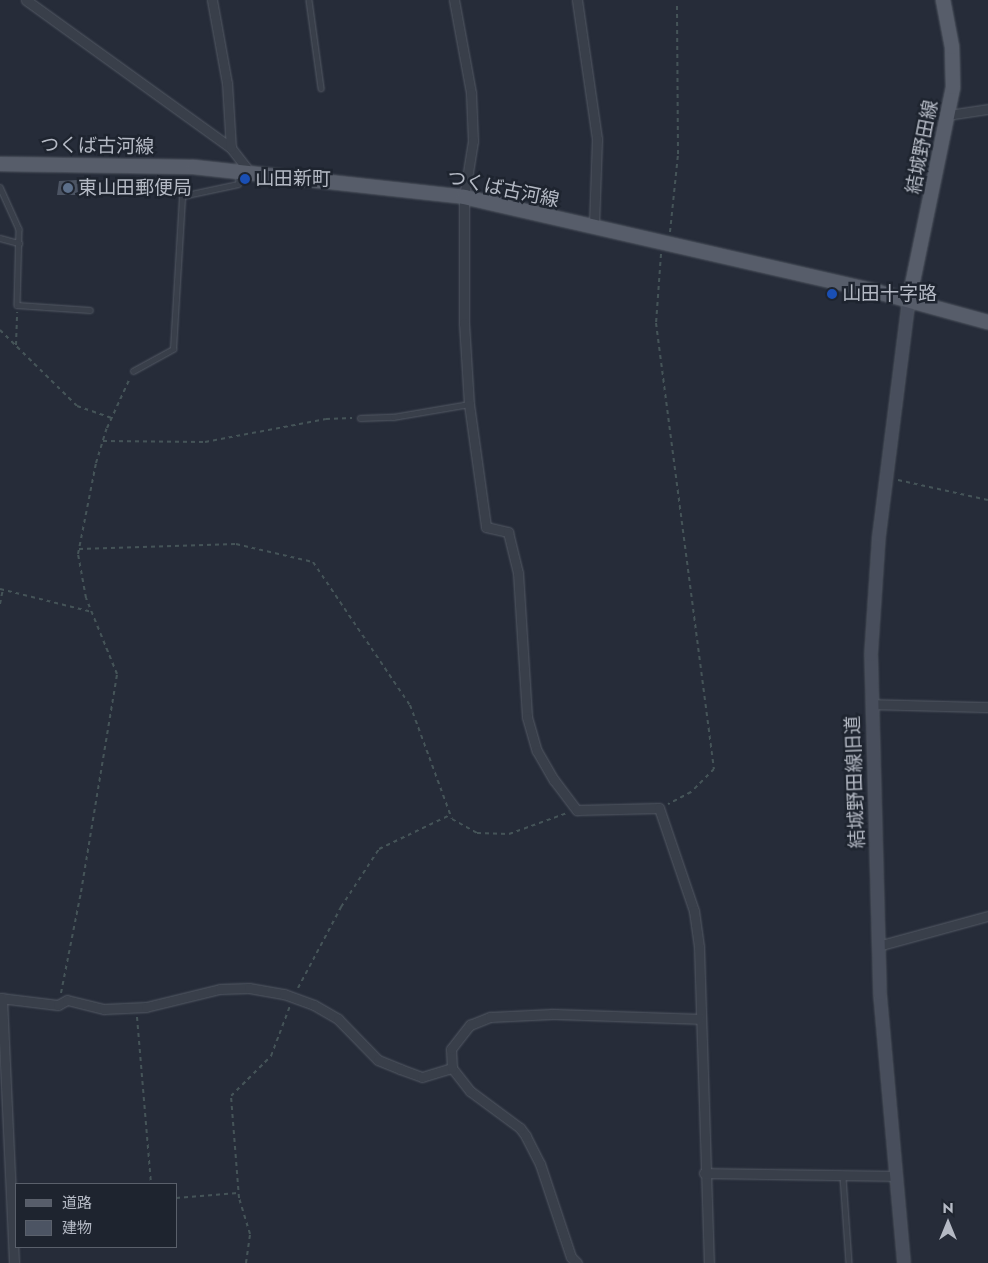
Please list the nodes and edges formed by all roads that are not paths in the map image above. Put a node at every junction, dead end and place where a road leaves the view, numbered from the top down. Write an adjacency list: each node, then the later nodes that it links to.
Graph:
1 (26, 0): 10 (street)
2 (212, 0): 10 (street)
3 (309, 0): 7 (lane)
4 (454, 0): 14 (street)
5 (577, 0): 15 (street)
6 (943, 0): 9 (main road, 結城野田線)
7 (320, 88)
8 (988, 110): 9 (street)
9 (948, 115): 18 (main road, 結城野田線)
10 (231, 148): 12 (street)
11 (0, 164): 12 (main road, つくば古河線)
12 (244, 172): 14 (main road, つくば古河線); 21 (lane)
13 (0, 187): 17 (lane)
14 (464, 197): 15 (main road, つくば古河線); 22 (street)
15 (594, 227): 18 (main road, つくば古河線)
16 (0, 238): 17 (lane)
17 (19, 243): 19 (lane)
18 (909, 300): 20 (main road, つくば古河線); 24 (street, 結城野田線旧道)
19 (90, 310)
20 (988, 322)
21 (133, 371)
22 (469, 404): 23 (lane); 29 (street)
23 (360, 418)
24 (871, 704): 25 (street); 27 (street, 結城野田線旧道)
25 (988, 707)
26 (988, 916): 27 (street)
27 (878, 946): 32 (street, 結城野田線旧道)
28 (1, 998): 30 (street); 34 (street)
29 (700, 1019): 30 (street); 31 (street)
30 (452, 1068): 35 (street)
31 (704, 1173): 33 (street); 36 (street)
32 (896, 1176): 33 (street); 38 (street, 結城野田線旧道)
33 (842, 1177): 37 (lane)
34 (14, 1263)
35 (577, 1263)
36 (709, 1263)
37 (849, 1263)
38 (904, 1263)

